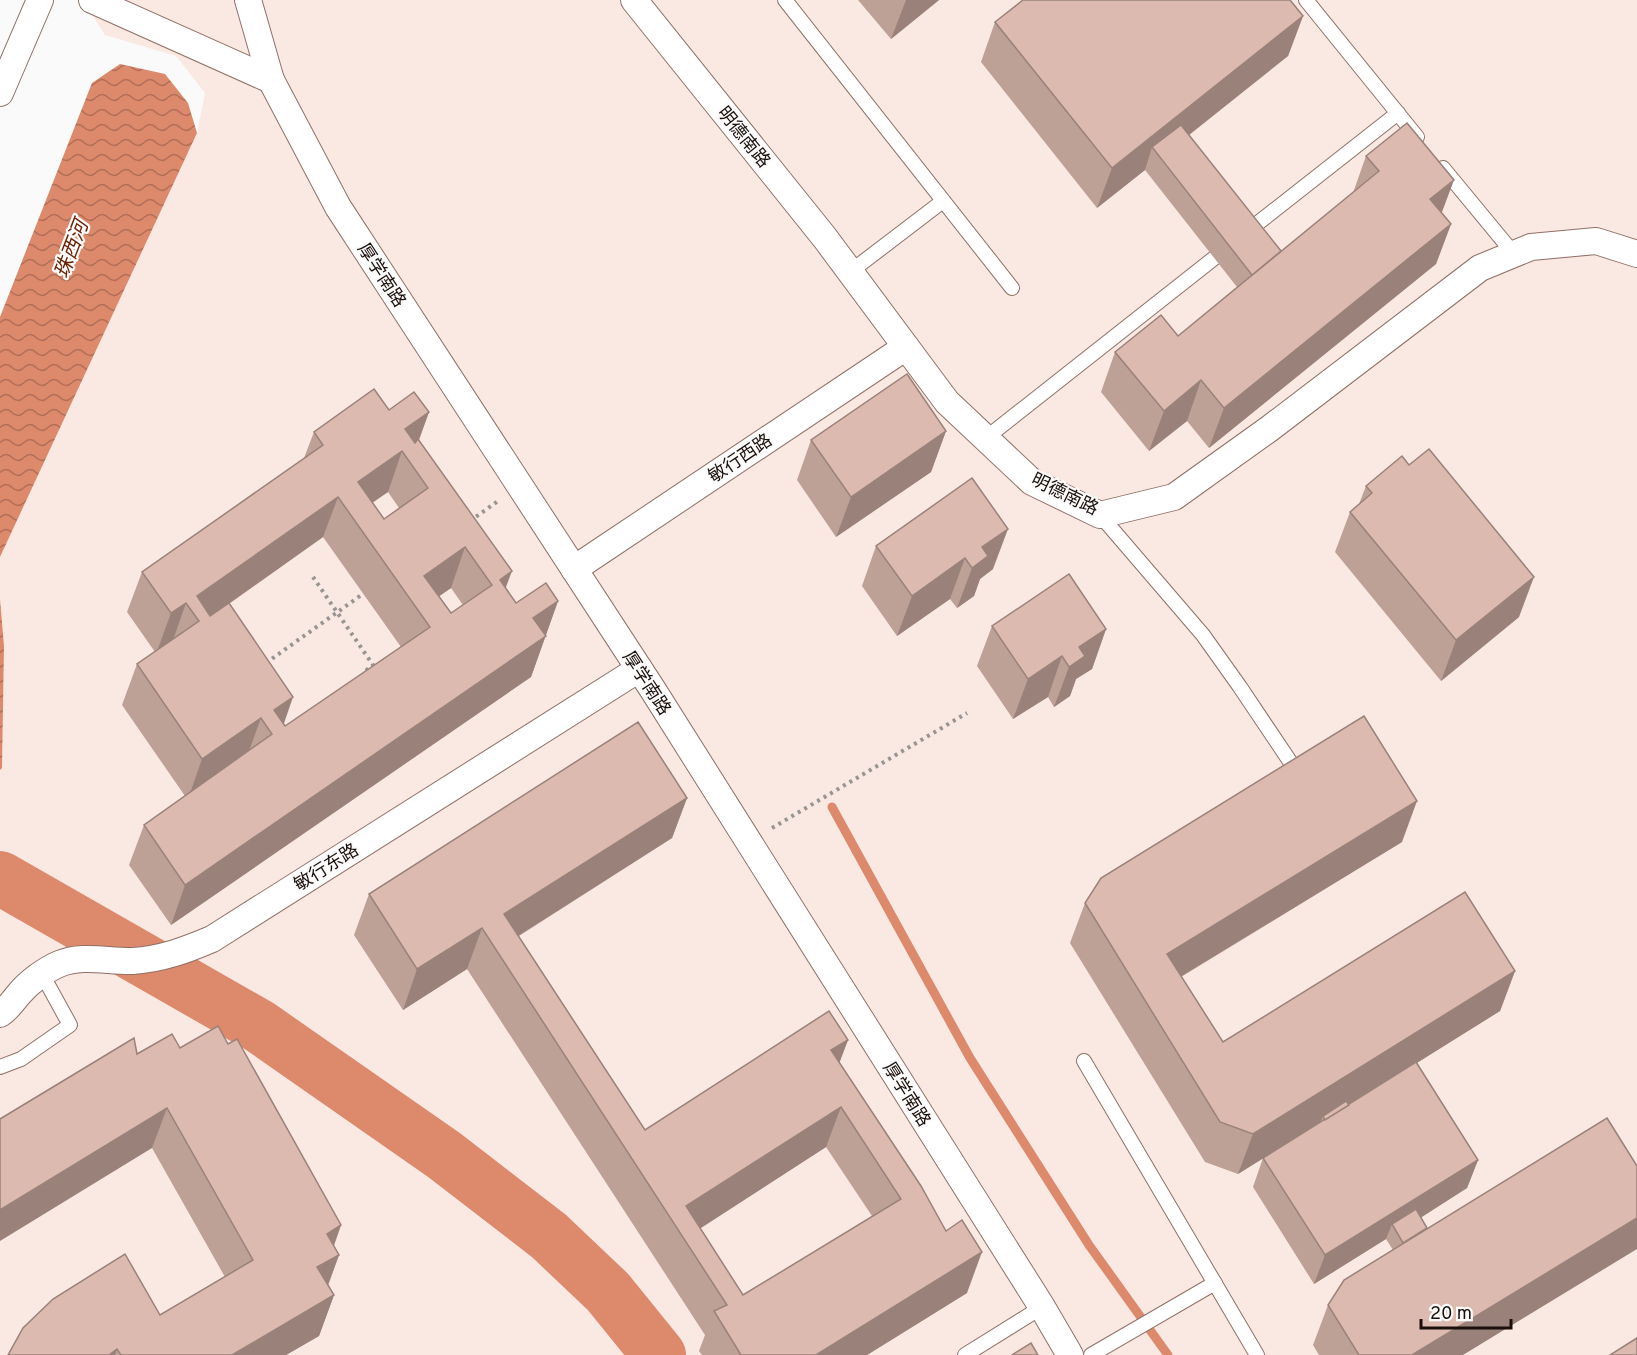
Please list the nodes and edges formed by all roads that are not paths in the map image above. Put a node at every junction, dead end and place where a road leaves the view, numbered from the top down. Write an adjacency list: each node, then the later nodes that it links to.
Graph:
1 (40, 0): 8 (street)
2 (92, 0): 7 (street)
3 (248, 0): 7 (street, 厚学南路)
4 (634, 0): 13 (street, 明德南路)
5 (785, 0): 10 (lane)
6 (1306, 0): 9 (lane)
7 (272, 80): 18 (street, 厚学南路)
8 (0, 93)
9 (1398, 113): 11 (lane); 16 (lane)
10 (943, 201): 13 (lane); 14 (lane)
11 (1514, 254): 12 (street, 明德南路); 17 (street, 明德南路)
12 (1637, 254)
13 (850, 272): 15 (street, 明德南路)
14 (1012, 288)
15 (906, 347): 16 (street, 明德南路); 18 (street, 敏行西路)
16 (986, 438): 17 (street, 明德南路)
17 (1100, 515): 20 (lane)
18 (574, 569): 19 (street, 厚学南路)
19 (639, 669): 21 (street, 敏行东路); 26 (street, 厚学南路)
20 (1293, 766)
21 (42, 974): 22 (street, 敏行东路); 24 (lane)
22 (0, 1014)
23 (1084, 1061): 25 (lane)
24 (0, 1067)
25 (1215, 1283): 29 (lane); 30 (lane)
26 (1042, 1307): 27 (lane); 28 (street, 厚学南路)
27 (965, 1355)
28 (1070, 1355)
29 (1091, 1355)
30 (1257, 1355)

